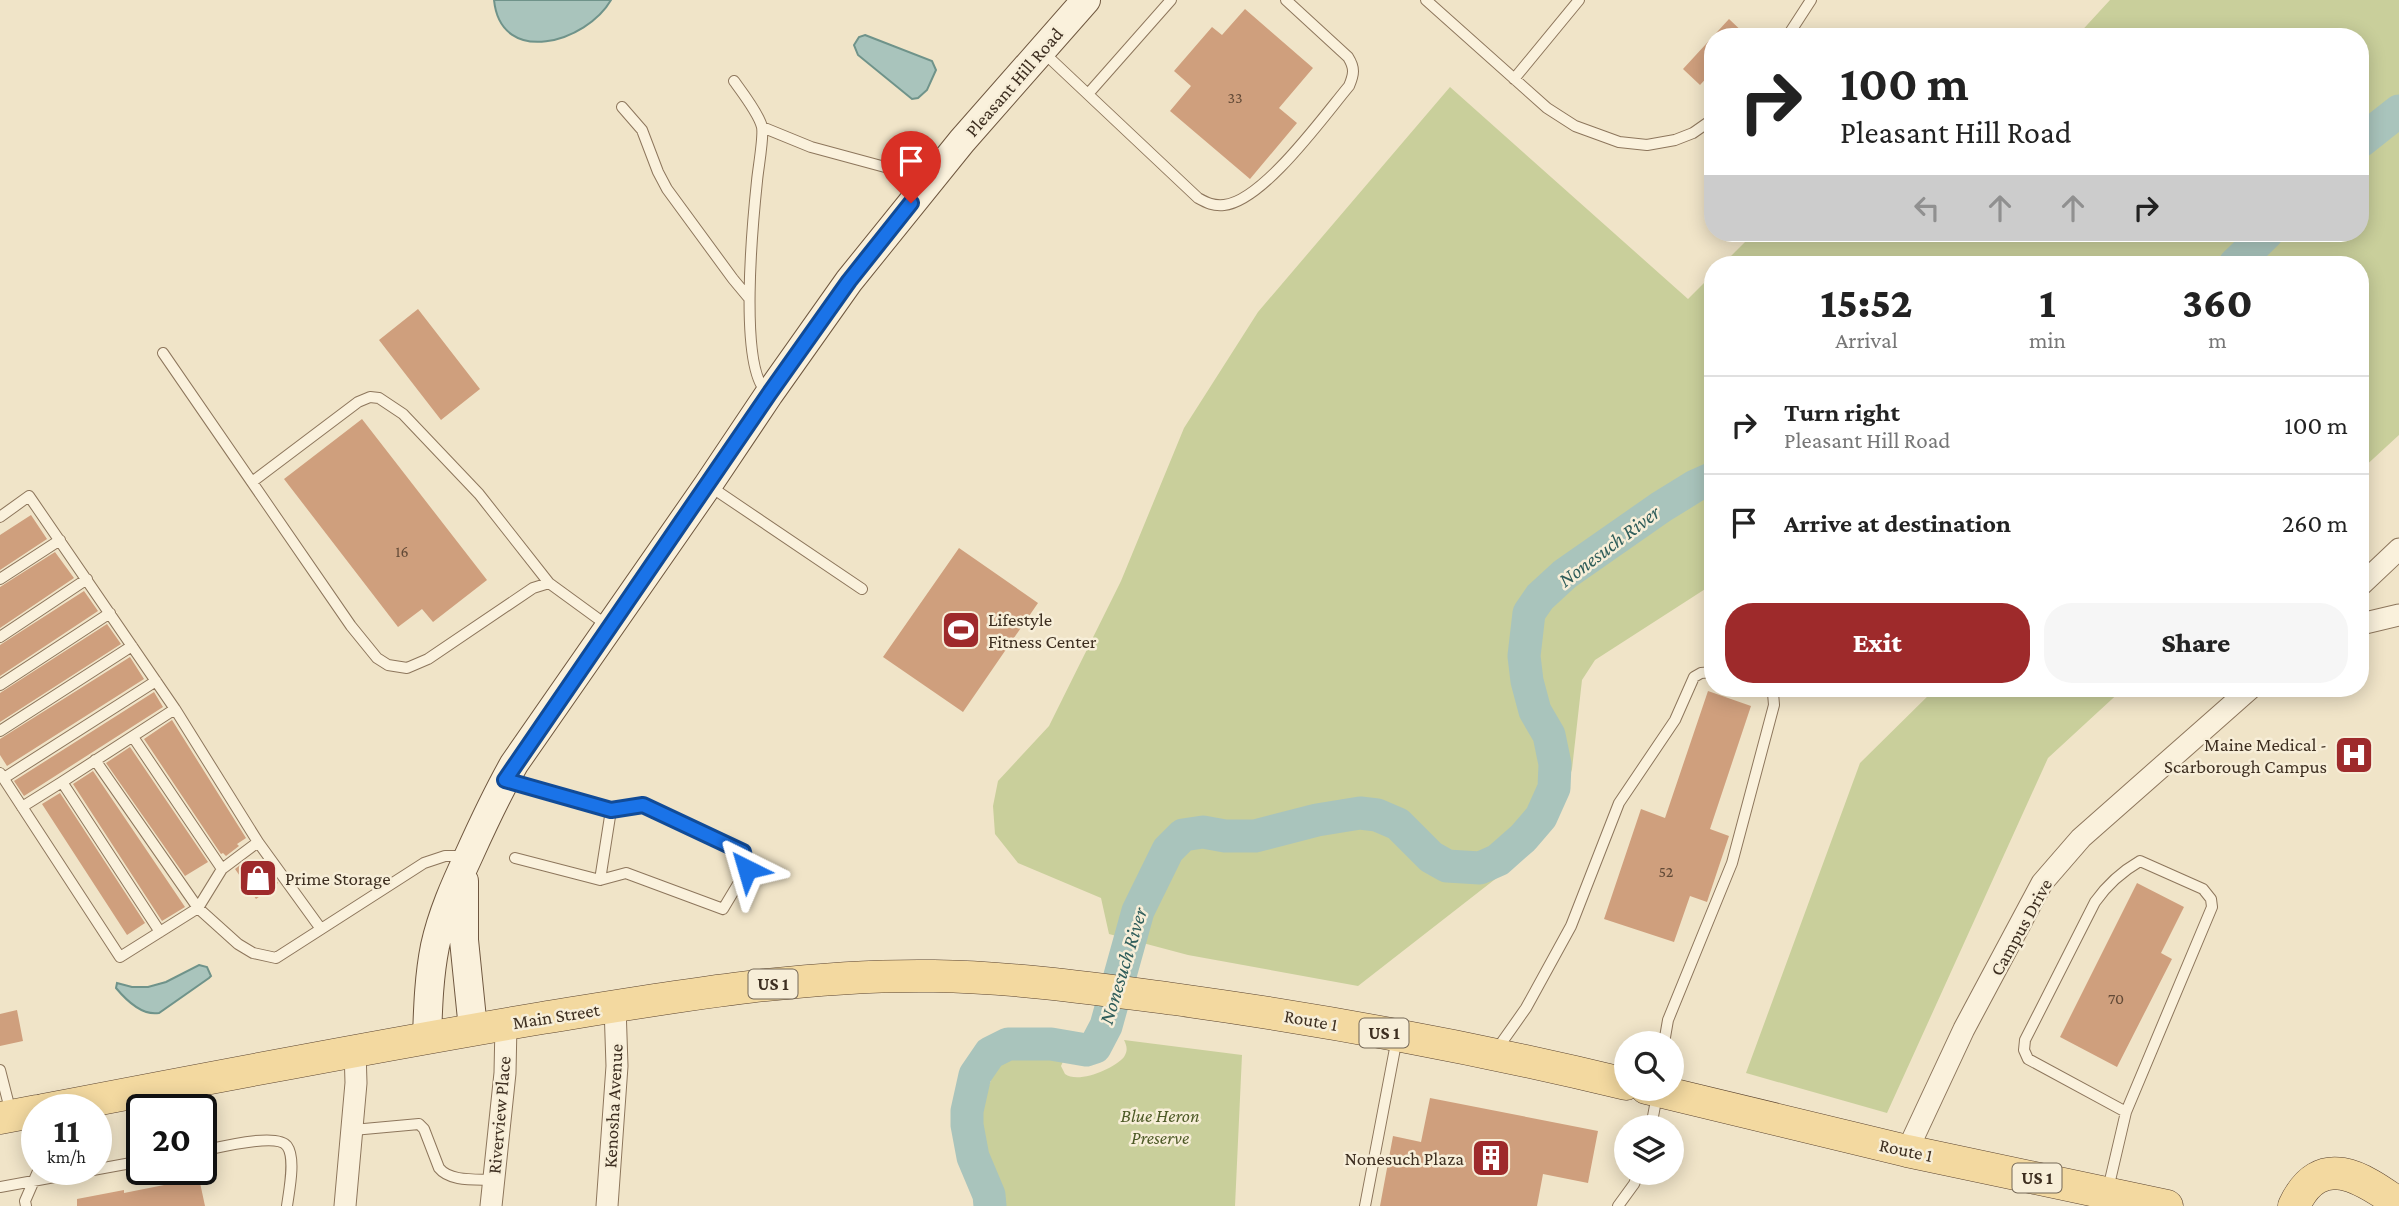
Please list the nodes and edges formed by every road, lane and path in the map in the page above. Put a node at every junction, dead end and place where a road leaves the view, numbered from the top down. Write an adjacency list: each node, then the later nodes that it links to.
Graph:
1 (1086, 0): 8 (street, Pleasant Hill Road)
2 (1171, 0): 11 (lane)
3 (1286, 0): 11 (lane)
4 (1426, 0): 9 (lane)
5 (1579, 0): 9 (lane)
6 (1811, 0): 7 (lane)
7 (1793, 28)
8 (1042, 51): 11 (lane); 15 (street, Pleasant Hill Road)
9 (1514, 79): 13 (lane)
10 (734, 81): 14 (lane)
11 (1088, 94)
12 (622, 107): 16 (lane)
13 (1704, 125)
14 (762, 128): 15 (lane); 16 (lane)
15 (927, 184): 18 (street, Pleasant Hill Road)
16 (748, 297): 18 (lane)
17 (163, 353): 19 (lane)
18 (769, 394): 20 (street, Pleasant Hill Road)
19 (252, 482): 27 (lane); 27 (lane)
20 (708, 485): 28 (lane); 32 (street, Pleasant Hill Road)
21 (0, 517): 22 (lane)
22 (60, 540): 25 (lane); 26 (lane)
23 (2399, 548): 24 (street)
24 (2369, 577)
25 (0, 579)
26 (87, 579): 29 (lane); 33 (lane)
27 (549, 583): 32 (lane)
28 (862, 589)
29 (110, 612): 34 (lane); 37 (lane)
30 (2399, 615): 31 (street)
31 (2369, 622)
32 (609, 627): 45 (street, Pleasant Hill Road)
33 (0, 638)
34 (132, 646): 36 (lane); 41 (lane)
35 (1704, 673): 65 (lane)
36 (156, 681): 40 (lane); 44 (lane)
37 (0, 685)
38 (1773, 697): 61 (lane)
39 (2241, 697): 74 (street, Campus Drive)
40 (175, 709): 42 (lane); 49 (lane)
41 (0, 731)
42 (133, 737): 43 (lane); 52 (lane)
43 (95, 760): 46 (lane); 54 (lane)
44 (2, 776): 47 (lane)
45 (505, 780): 48 (lane); 50 (street, Pleasant Hill Road)
46 (62, 782): 47 (lane); 56 (lane)
47 (22, 807): 56 (lane)
48 (611, 810): 53 (lane); 53 (lane)
49 (258, 842): 52 (lane); 55 (lane)
50 (468, 856): 55 (lane); 60 (street, Pleasant Hill Road); 63 (street, Pleasant Hill Road)
51 (515, 858): 53 (lane)
52 (222, 869): 54 (lane)
53 (600, 880)
54 (198, 908): 55 (lane); 56 (lane)
55 (321, 929)
56 (160, 932)
57 (1076, 987): 58 (main road, Main Street / US 1); 62 (main road, Route 1 / US 1)
58 (615, 1006): 59 (main road, Main Street / US 1); 87 (street, Kenosha Avenue)
59 (506, 1024): 60 (main road, Main Street / US 1); 75 (street, Riverview Place)
60 (473, 1029): 63 (main road, Main Street / US 1)
61 (1666, 1031)
62 (1398, 1035): 65 (main road, Route 1 / US 1); 88 (lane)
63 (427, 1037): 64 (main road, Main Street / US 1)
64 (355, 1050): 68 (main road, Main Street / US 1); 72 (street)
65 (1493, 1054): 67 (main road, Route 1 / US 1)
66 (0, 1070): 70 (lane)
67 (1614, 1081)
68 (112, 1096)
69 (1684, 1096): 74 (main road, Route 1 / US 1)
70 (21, 1108)
71 (2126, 1112): 71 (lane); 80 (lane)
72 (353, 1129): 75 (lane); 85 (street)
73 (217, 1147): 84 (lane)
74 (1907, 1151): 80 (main road, Route 1 / US 1)
75 (494, 1180): 86 (street, Riverview Place)
76 (21, 1182): 79 (lane)
77 (32, 1185): 83 (lane)
78 (1633, 1185): 89 (lane)
79 (0, 1186)
80 (2108, 1193): 82 (main road, Route 1 / US 1)
81 (2399, 1203): 90 (main road)
82 (2158, 1205)
83 (26, 1206)
84 (287, 1206)
85 (345, 1206)
86 (491, 1206)
87 (607, 1206)
88 (1365, 1206)
89 (1618, 1206)
90 (2294, 1206)

